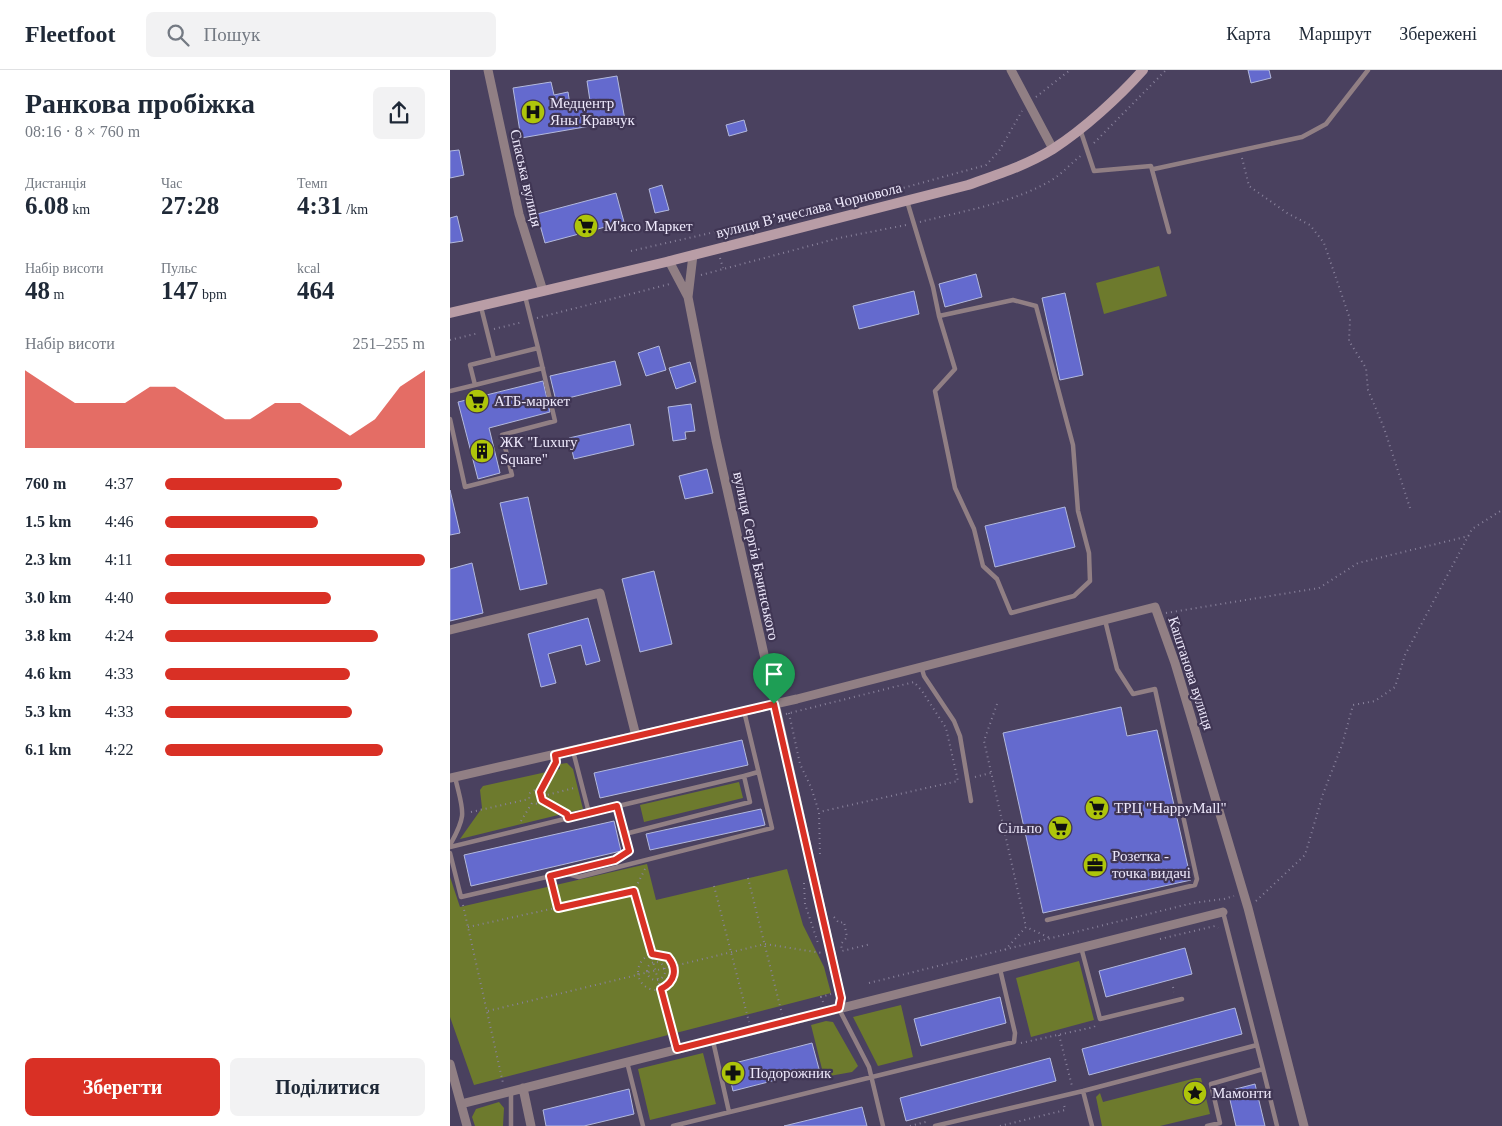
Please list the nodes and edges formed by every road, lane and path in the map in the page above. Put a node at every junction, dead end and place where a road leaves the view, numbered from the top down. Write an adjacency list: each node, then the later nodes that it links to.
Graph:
1 (488, 70): 22 (street, Спаська вулиця)
2 (1011, 70): 7 (street)
3 (1070, 70): 7 (path)
4 (1143, 70): 6 (main road, вулиця Вʼячеслава Чорновола)
5 (1368, 70): 10 (lane)
6 (1135, 75): 8 (main road, вулиця Вʼячеслава Чорновола)
7 (1029, 103): 9 (street); 15 (path)
8 (1079, 128): 9 (main road, вулиця Вʼячеслава Чорновола); 11 (lane)
9 (1053, 149): 12 (main road, вулиця Вʼячеслава Чорновола)
10 (1241, 151): 11 (lane); 37 (path)
11 (1154, 170): 14 (lane)
12 (908, 201): 13 (lane); 16 (main road, вулиця Вʼячеслава Чорновола)
13 (915, 224): 19 (path); 27 (lane)
14 (1169, 232)
15 (632, 252)
16 (693, 255): 18 (main road, вулиця Вʼячеслава Чорновола); 20 (street, вулиця Сергія Бачинського)
17 (719, 255): 19 (path)
18 (669, 261): 22 (main road, вулиця Вʼячеслава Чорновола); 24 (street)
19 (723, 269): 20 (path)
20 (690, 278): 24 (street, вулиця Сергія Бачинського)
21 (672, 284): 28 (path)
22 (543, 291): 23 (main road, вулиця Вʼячеслава Чорновола)
23 (525, 295): 25 (main road, вулиця Вʼячеслава Чорновола); 28 (lane)
24 (688, 297): 44 (street, вулиця Сергія Бачинського)
25 (481, 306): 26 (main road, вулиця Вʼячеслава Чорновола); 29 (lane)
26 (450, 313)
27 (938, 316): 27 (lane)
28 (531, 320): 29 (path); 31 (lane)
29 (487, 331): 30 (path); 32 (lane)
30 (450, 340)
31 (538, 348): 32 (lane); 33 (lane)
32 (494, 359): 34 (lane)
33 (543, 368): 34 (lane); 36 (lane)
34 (475, 385): 35 (lane)
35 (450, 391)
36 (450, 419)
37 (1410, 508)
38 (1502, 510): 39 (path)
39 (1469, 536): 40 (path); 80 (path)
40 (1157, 613): 41 (street, Каштанова вулиця); 80 (street, Каштанова вулиця)
41 (1105, 620): 43 (street, Каштанова вулиця); 83 (lane)
42 (450, 630): 47 (street)
43 (922, 669): 44 (street, Каштанова вулиця); 58 (lane)
44 (774, 704): 46 (street, Каштанова вулиця); 107 (street, вулиця Сергія Бачинського)
45 (997, 704): 85 (path)
46 (744, 711): 47 (street, Каштанова вулиця); 50 (lane)
47 (636, 736): 48 (street, Каштанова вулиця)
48 (573, 751): 49 (street, Каштанова вулиця); 53 (lane)
49 (555, 755): 52 (street, Каштанова вулиця); 54 (path)
50 (758, 772): 51 (lane); 71 (lane)
51 (744, 776): 60 (lane); 66 (lane)
52 (452, 777): 63 (lane)
53 (582, 786): 55 (path); 62 (lane)
54 (540, 792): 55 (path); 56 (path)
55 (542, 796): 57 (path)
56 (529, 799): 59 (path); 63 (path)
57 (542, 800): 59 (path); 64 (path)
58 (971, 801)
59 (532, 803): 65 (path)
60 (617, 806): 62 (lane); 66 (lane)
61 (819, 812): 61 (path); 69 (path)
62 (589, 813): 64 (lane)
63 (463, 814): 67 (lane)
64 (568, 818): 65 (lane)
65 (518, 830): 67 (lane)
66 (624, 834): 71 (lane)
67 (450, 846)
68 (450, 853): 72 (lane)
69 (820, 858)
70 (648, 864): 76 (path)
71 (564, 873): 72 (lane)
72 (550, 876): 79 (path)
73 (748, 878): 87 (path)
74 (804, 879): 92 (path)
75 (714, 886): 91 (path)
76 (634, 891): 79 (path); 93 (path)
77 (1224, 900): 86 (path)
78 (464, 906): 84 (path)
79 (558, 908): 84 (path)
80 (1248, 908): 140 (street, Каштанова вулиця)
81 (1223, 912): 89 (street); 116 (lane)
82 (833, 915): 88 (path)
83 (1047, 920)
84 (468, 927): 108 (path)
85 (1026, 927): 86 (path); 90 (path)
86 (1051, 938): 90 (path)
87 (765, 944): 91 (path); 92 (path); 111 (path)
88 (870, 944)
89 (1081, 947): 97 (street); 110 (lane)
90 (1005, 950): 103 (path)
91 (730, 952): 96 (path); 112 (path)
92 (822, 953): 94 (path)
93 (652, 954): 95 (path); 96 (path); 101 (path)
94 (824, 957)
95 (654, 963): 98 (path); 99 (path); 100 (path)
96 (674, 967): 98 (path); 104 (path)
97 (1000, 967): 107 (street); 115 (lane)
98 (665, 969): 99 (path); 102 (path)
99 (656, 971): 100 (path); 102 (path)
100 (648, 974): 101 (path); 102 (path)
101 (639, 976): 104 (path); 108 (path)
102 (659, 980): 104 (path)
103 (869, 983)
104 (661, 989): 117 (path)
105 (833, 994): 109 (path)
106 (1182, 999): 110 (lane)
107 (839, 1008): 109 (street); 121 (lane)
108 (488, 1011): 124 (path)
109 (825, 1012): 111 (street)
110 (1100, 1019): 113 (path)
111 (784, 1022): 112 (street)
112 (751, 1030): 114 (street)
113 (1059, 1035): 115 (path); 125 (path)
114 (713, 1040): 117 (street); 128 (lane)
115 (1014, 1042): 121 (lane)
116 (1257, 1045): 120 (lane); 123 (lane)
117 (677, 1049): 118 (street)
118 (627, 1061): 122 (street); 132 (lane)
119 (450, 1064): 127 (street)
120 (1263, 1069): 138 (lane); 139 (lane)
121 (871, 1078): 128 (lane); 134 (lane)
122 (523, 1088): 124 (street); 131 (street)
123 (1083, 1091): 125 (lane); 137 (lane)
124 (508, 1092): 127 (street); 130 (lane)
125 (1073, 1093): 135 (lane)
126 (1063, 1101): 136 (path)
127 (461, 1104): 129 (street)
128 (729, 1112): 133 (lane)
129 (467, 1126)
130 (511, 1126)
131 (531, 1126)
132 (643, 1126)
133 (673, 1126)
134 (883, 1126)
135 (935, 1126)
136 (1000, 1126)
137 (1092, 1126)
138 (1207, 1126)
139 (1277, 1126)
140 (1304, 1126)

